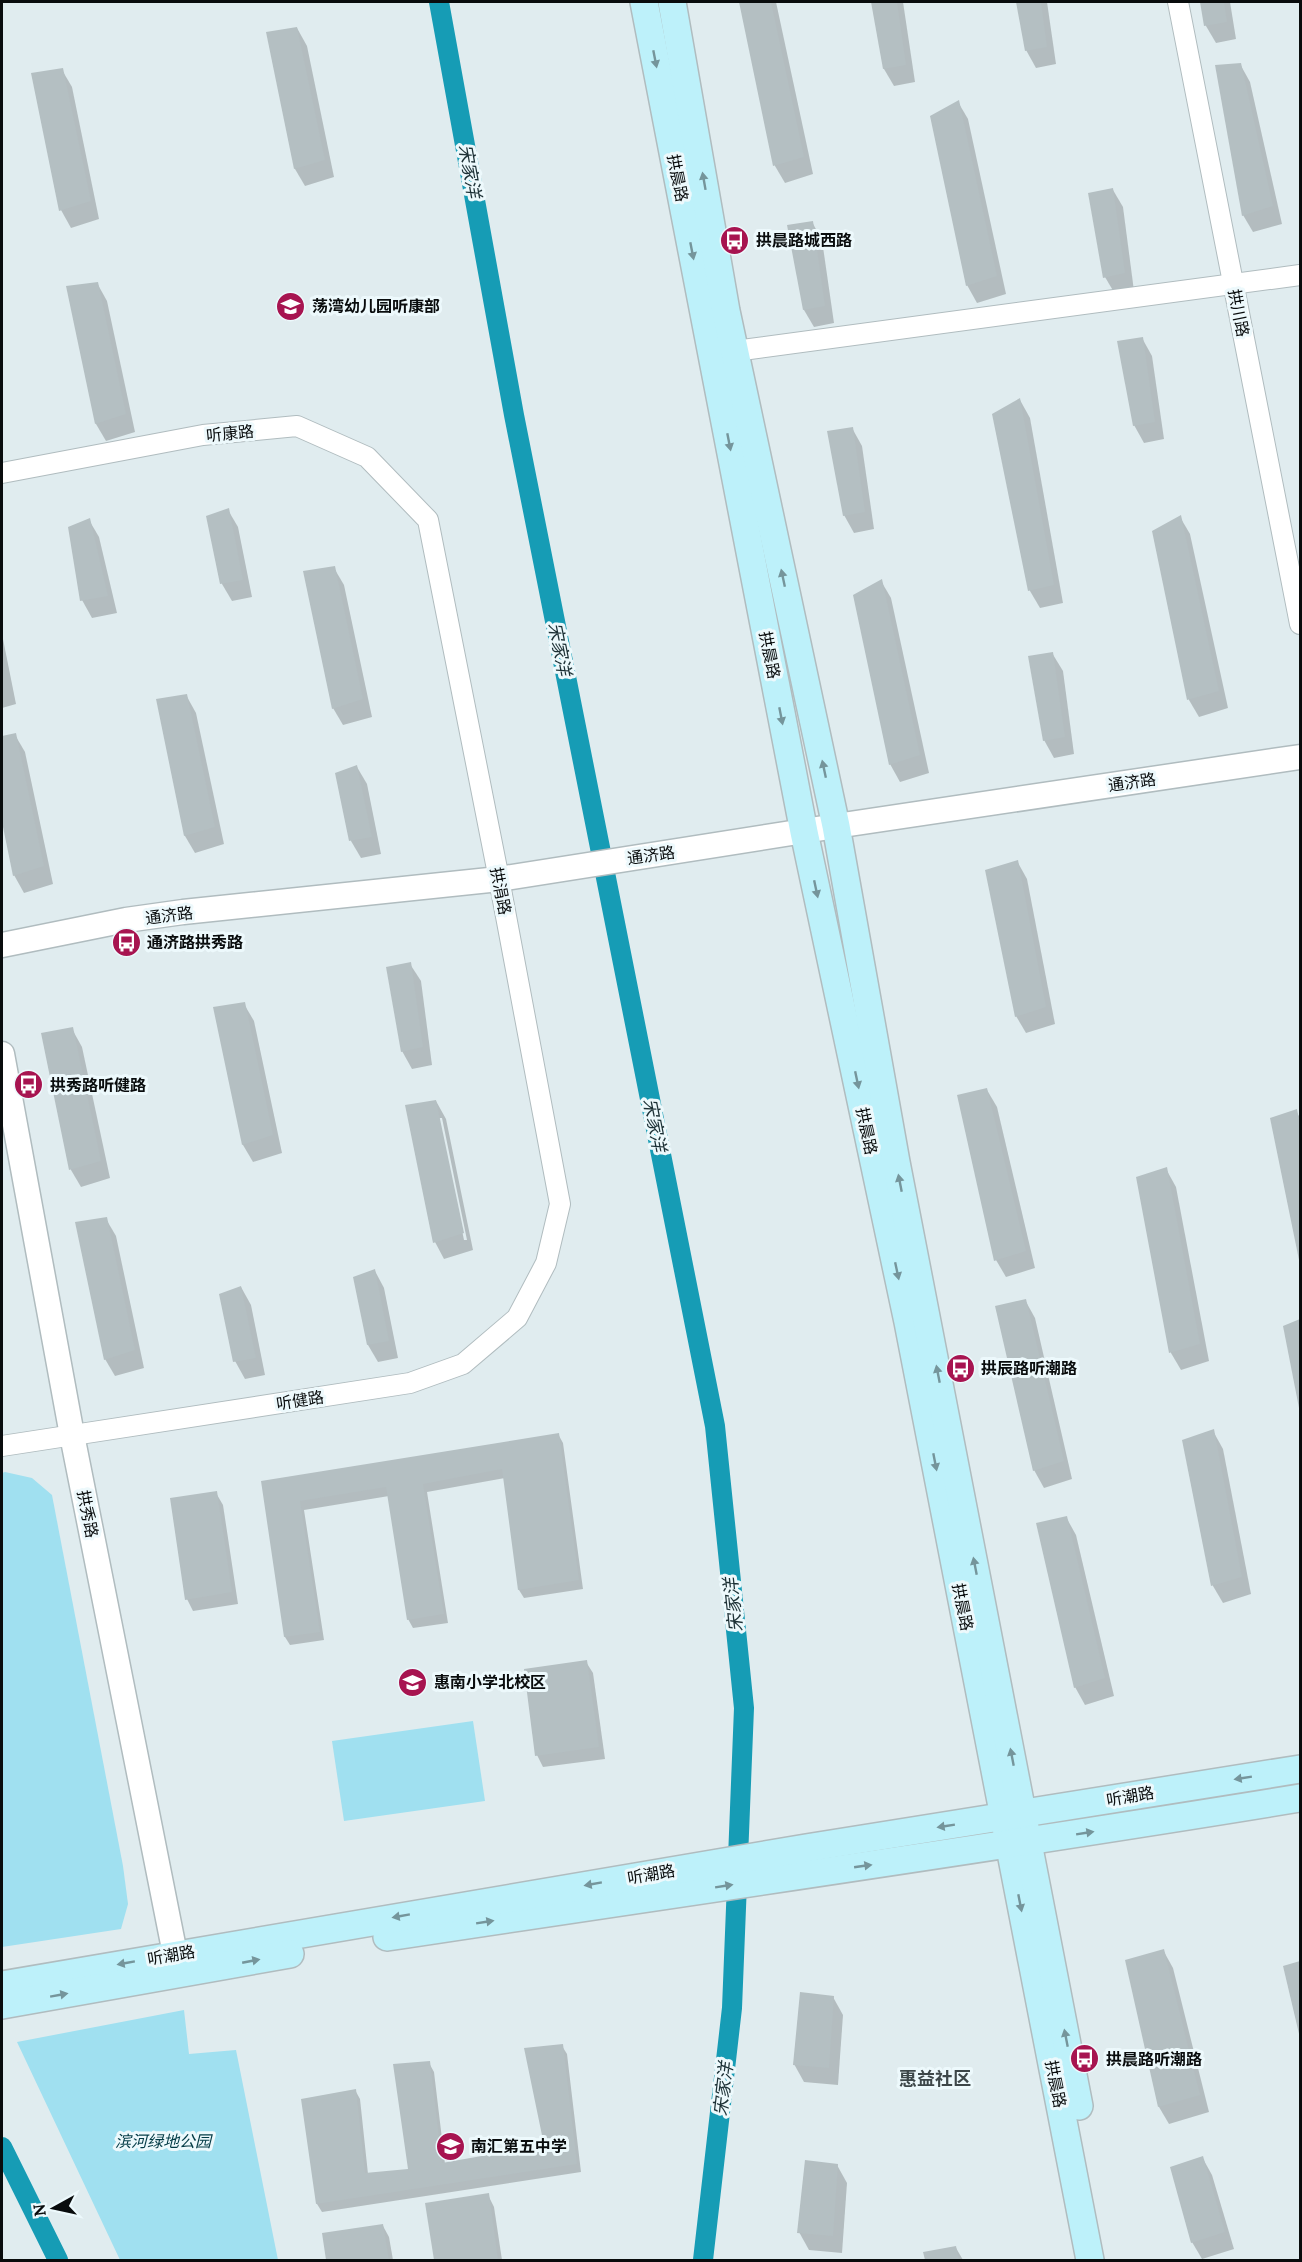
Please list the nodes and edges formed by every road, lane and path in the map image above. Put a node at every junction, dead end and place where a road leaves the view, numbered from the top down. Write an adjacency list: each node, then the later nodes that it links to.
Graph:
1 (644, 2): 12 (main road, 拱晨路, one-way to 12)
2 (672, 2): 6 (main road, 拱晨路, one-way to 2)
3 (1178, 2): 5 (street, 拱川路)
4 (1300, 275): 5 (street)
5 (1233, 284): 6 (street); 9 (street, 拱川路)
6 (735, 351): 11 (main road, 拱晨路, one-way to 6)
7 (2, 474): 8 (street, 听康路)
8 (428, 520): 13 (street, 拱涓路)
9 (1300, 624)
10 (1300, 757): 11 (street, 通济路)
11 (836, 826): 12 (street, 通济路); 21 (main road, 拱晨路, one-way to 11)
12 (804, 832): 13 (street, 通济路); 21 (main road, 拱晨路, one-way to 21)
13 (499, 879): 14 (street, 通济路); 16 (street, 拱涓路)
14 (2, 945)
15 (2, 1054): 17 (street, 拱秀路)
16 (546, 1263): 17 (street, 听健路)
17 (72, 1435): 18 (street, 听健路); 24 (street, 拱秀路)
18 (2, 1446)
19 (1300, 1769): 21 (main road, 听潮路, one-way to 21)
20 (1300, 1798): 22 (main road, 听潮路, one-way to 20)
21 (1014, 1816): 22 (main road, 拱晨路); 23 (main road, 听潮路, one-way to 23)
22 (1018, 1844): 23 (main road, 听潮路, one-way to 22); 27 (main road, 拱晨路, one-way to 27); 28 (main road, 拱晨路, one-way to 22)
23 (806, 1861): 24 (main road, 听潮路)
24 (177, 1964): 25 (main road, 听潮路, one-way to 25); 26 (main road, 听潮路, one-way to 24)
25 (2, 1985)
26 (2, 2005)
27 (1090, 2260)
28 (1107, 2260)

